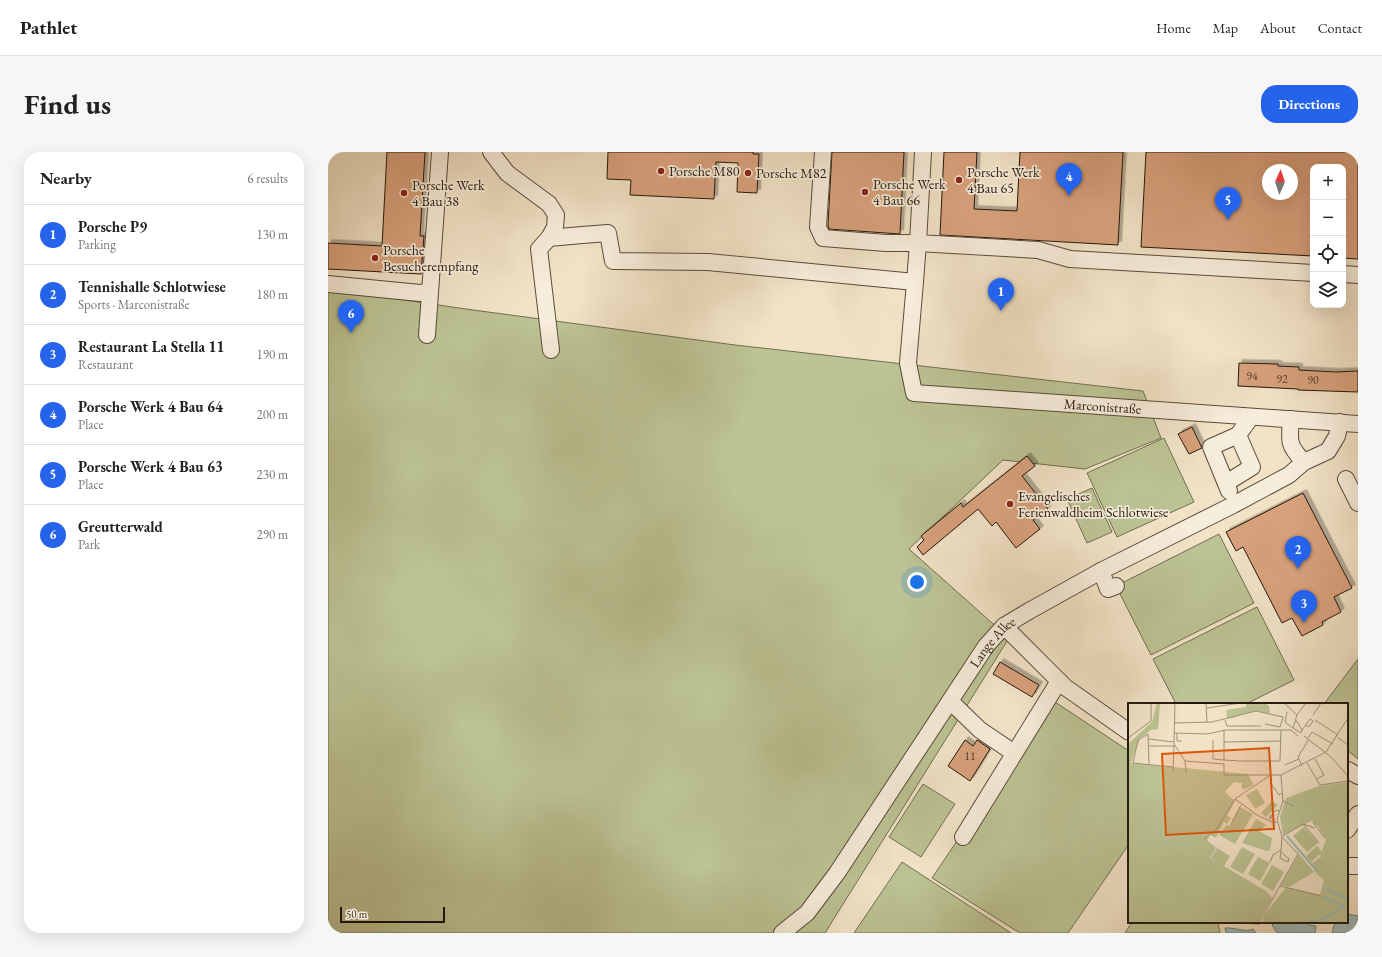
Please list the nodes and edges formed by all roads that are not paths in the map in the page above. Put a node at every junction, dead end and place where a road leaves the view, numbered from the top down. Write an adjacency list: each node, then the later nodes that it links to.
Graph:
1 (440, 152): 12 (street)
2 (491, 152): 5 (street)
3 (823, 152): 6 (street)
4 (923, 152): 6 (street)
5 (549, 238): 10 (street); 14 (street)
6 (918, 243): 7 (street); 10 (street)
7 (1310, 273)
8 (1346, 274): 9 (street)
9 (1358, 275)
10 (915, 282): 15 (street, Marconistraße)
11 (328, 284): 12 (street)
12 (430, 291): 13 (street)
13 (427, 335)
14 (551, 350)
15 (1251, 417): 16 (street, Marconistraße); 19 (street)
16 (1291, 419): 17 (street, Marconistraße); 20 (street)
17 (1340, 422): 18 (street, Marconistraße); 20 (street)
18 (1358, 424)
19 (1238, 435): 19 (street)
20 (1304, 462): 23 (street, Lange Allee)
21 (1346, 479): 22 (street)
22 (1358, 503)
23 (1101, 571): 24 (street); 25 (street, Lange Allee)
24 (1116, 586)
25 (1004, 626): 26 (street); 27 (street, Lange Allee)
26 (1059, 681): 28 (street); 29 (street)
27 (950, 701): 29 (street); 35 (street, Lange Allee)
28 (1128, 731)
29 (1014, 753): 34 (street)
30 (1348, 770): 31 (street)
31 (1358, 776)
32 (1358, 814): 33 (street)
33 (1348, 829)
34 (963, 837)
35 (782, 933)

